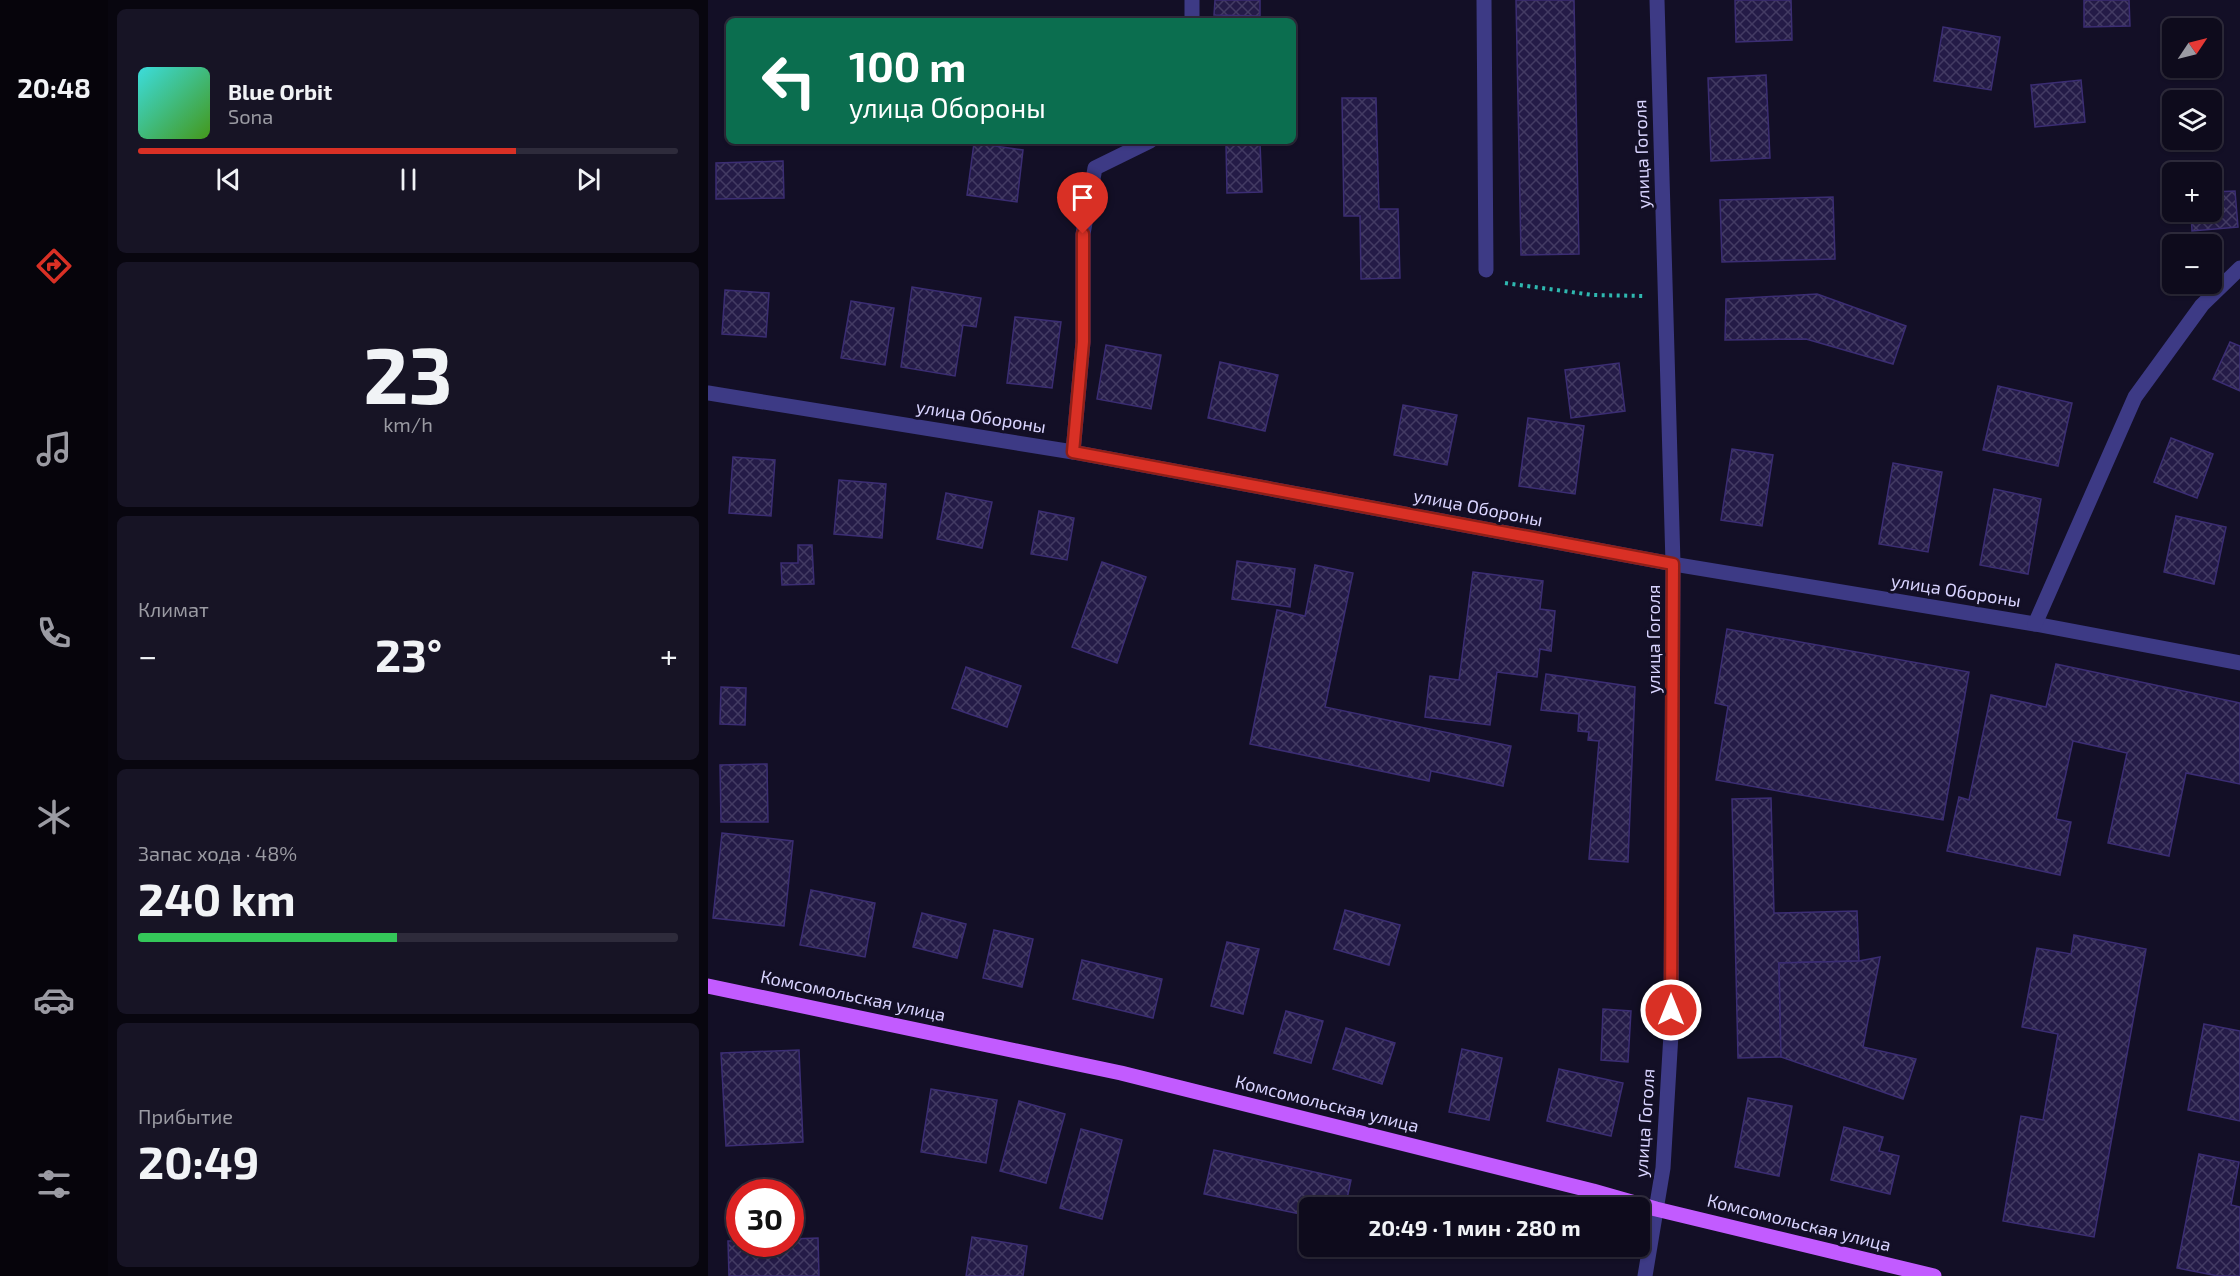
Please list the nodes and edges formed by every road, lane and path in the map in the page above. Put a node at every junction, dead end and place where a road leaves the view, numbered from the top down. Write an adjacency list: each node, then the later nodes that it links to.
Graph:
1 (1192, 0): 4 (street)
2 (1484, 0): 7 (street)
3 (1657, 0): 8 (street, улица Гоголя)
4 (1192, 18)
5 (1144, 144): 10 (street)
6 (2240, 268): 12 (street)
7 (1486, 270): 8 (path)
8 (1666, 296): 11 (street, улица Гоголя)
9 (708, 393): 10 (street, улица Обороны)
10 (1073, 452): 11 (street, улица Обороны)
11 (1673, 564): 12 (street, улица Обороны); 15 (street, улица Гоголя)
12 (2035, 624): 13 (street, улица Обороны)
13 (2240, 663)
14 (708, 986): 15 (main road, Комсомольская улица)
15 (1656, 1209): 16 (street, улица Гоголя); 17 (main road, Комсомольская улица)
16 (1645, 1276)
17 (1934, 1276)

